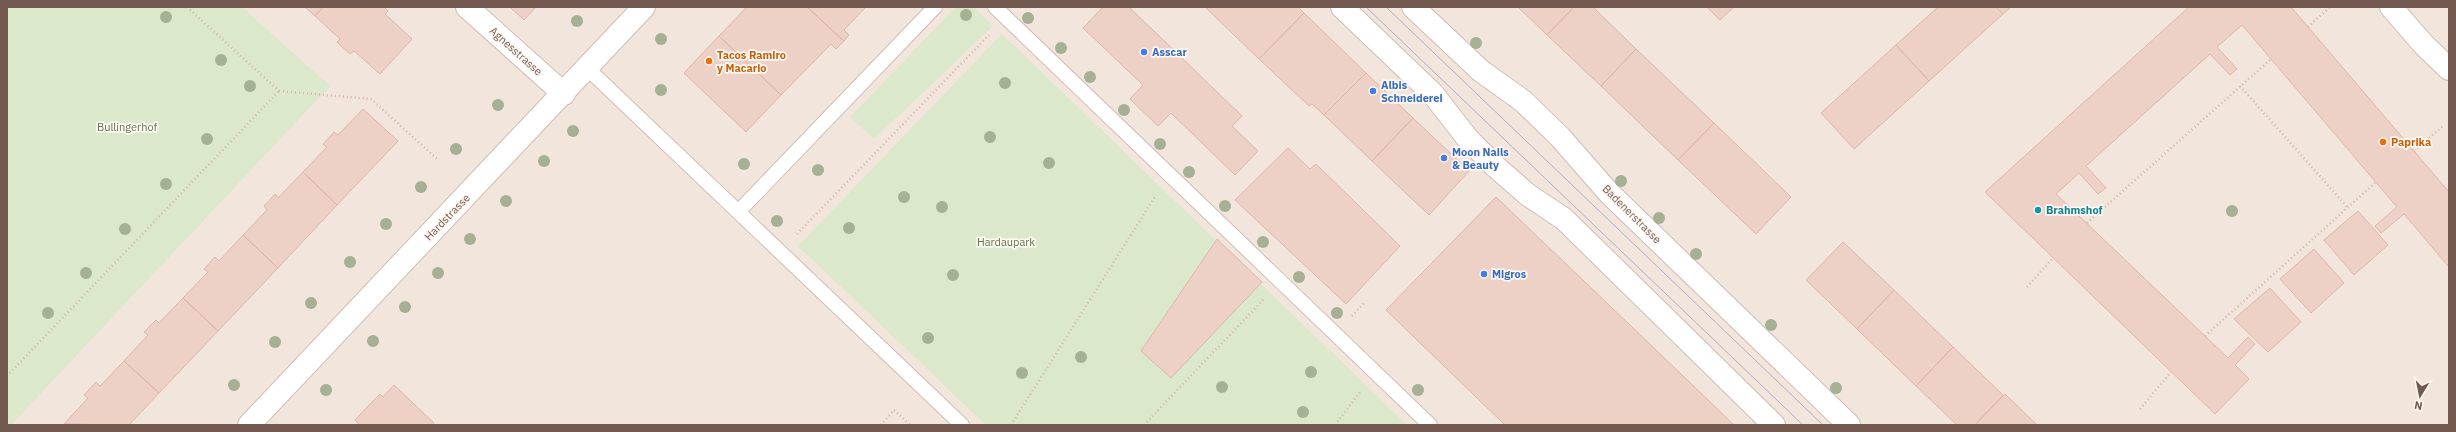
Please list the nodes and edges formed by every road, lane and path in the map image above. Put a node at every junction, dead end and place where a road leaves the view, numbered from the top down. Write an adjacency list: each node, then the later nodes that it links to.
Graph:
1 (187, 7): 16 (path)
2 (467, 7): 17 (street, Agnesstrasse)
3 (644, 7): 14 (street, Hardstrasse)
4 (935, 7): 24 (lane)
5 (995, 7): 10 (lane)
6 (1342, 7): 43 (street)
7 (1413, 7): 44 (street, Badenerstrasse)
8 (2330, 7): 11 (path)
9 (2391, 7): 13 (street)
10 (1006, 17): 21 (lane); 26 (path)
11 (2308, 26)
12 (2271, 58): 15 (path)
13 (2449, 68)
14 (588, 69): 17 (street, Hardstrasse); 24 (lane)
15 (2240, 86): 23 (path); 25 (path)
16 (279, 91): 20 (path); 33 (path)
17 (564, 94): 35 (street, Hardstrasse)
18 (2444, 126): 19 (path)
19 (2414, 151)
20 (437, 159)
21 (1169, 174): 28 (lane); 39 (path)
22 (2376, 182): 23 (path)
23 (2348, 208): 30 (path)
24 (738, 212): 26 (lane)
25 (2086, 223)
26 (780, 252): 38 (lane)
27 (2053, 258): 29 (path)
28 (1281, 280): 31 (lane); 40 (path)
29 (2027, 287)
30 (2205, 336)
31 (1375, 372): 41 (path); 42 (lane)
32 (2172, 372): 34 (path)
33 (7, 376)
34 (2140, 409)
35 (249, 425)
36 (881, 425): 37 (path)
37 (910, 425)
38 (962, 425)
39 (1011, 425)
40 (1144, 425)
41 (1335, 425)
42 (1430, 425)
43 (1774, 425)
44 (1849, 425)

